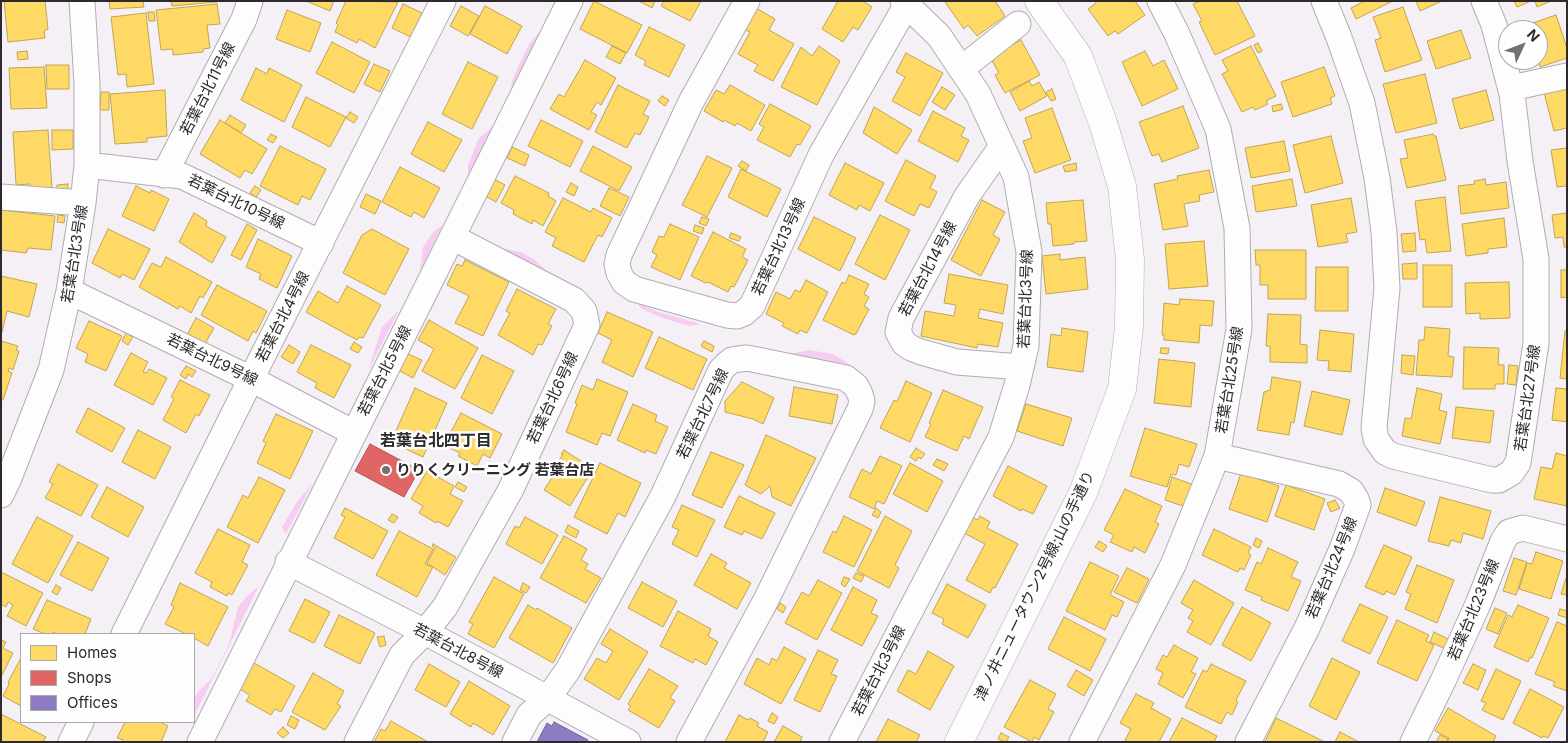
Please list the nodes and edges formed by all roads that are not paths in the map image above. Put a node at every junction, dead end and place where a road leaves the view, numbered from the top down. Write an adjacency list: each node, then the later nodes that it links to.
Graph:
1 (82, 1): 16 (street, 若葉台北3号線)
2 (250, 1): 17 (street, 若葉台北11号線)
3 (443, 1): 21 (street, 若葉台北4号線)
4 (570, 1): 20 (street, 若葉台北5号線)
5 (747, 1): 10 (street, 若葉台北13号線)
6 (1160, 1): 26 (street, 若葉台北25号線)
7 (1324, 1): 14 (street, 若葉台北27号線)
8 (1484, 1): 14 (street, 若葉台北27号線)
9 (1043, 2): 41 (street, 津ノ井ニュータウン2号線;山の手通り)
10 (905, 3): 12 (street, 若葉台北3号線)
11 (1018, 24): 12 (street)
12 (961, 69): 15 (street, 若葉台北3号線)
13 (1567, 76): 14 (street)
14 (1510, 88)
15 (1002, 146): 23 (street, 若葉台北3号線); 23 (street, 若葉台北14号線)
16 (87, 165): 17 (street, 若葉台北10号線); 19 (street, 若葉台北3号線)
17 (164, 175): 21 (street, 若葉台北10号線)
18 (1, 196): 19 (street)
19 (83, 203): 22 (street, 若葉台北3号線)
20 (452, 237): 25 (street, 若葉台北5号線); 30 (street, 若葉台北6号線)
21 (321, 244): 24 (street, 若葉台北4号線)
22 (69, 291): 24 (street, 若葉台北9号線); 27 (street, 若葉台北3号線)
23 (1021, 367): 40 (street, 若葉台北3号線)
24 (252, 379): 25 (street, 若葉台北9号線); 31 (street, 若葉台北4号線)
25 (354, 434): 29 (street, 若葉台北5号線)
26 (1218, 456): 42 (street, 若葉台北25号線); 43 (street, 若葉台北24号線)
27 (1, 495)
28 (1567, 539): 44 (street, 若葉台北23号線)
29 (288, 562): 30 (street, 若葉台北8号線); 35 (street, 若葉台北5号線)
30 (425, 632): 32 (street, 若葉台北8号線); 36 (street, 若葉台北6号線)
31 (125, 633)
32 (548, 698): 37 (street, 若葉台北7号線); 38 (street, 若葉台北8号線); 39 (street, 若葉台北7号線)
33 (80, 723): 34 (street)
34 (71, 742)
35 (200, 742)
36 (358, 742)
37 (515, 742)
38 (628, 742)
39 (689, 742)
40 (842, 742)
41 (959, 742)
42 (1082, 742)
43 (1248, 742)
44 (1413, 742)

